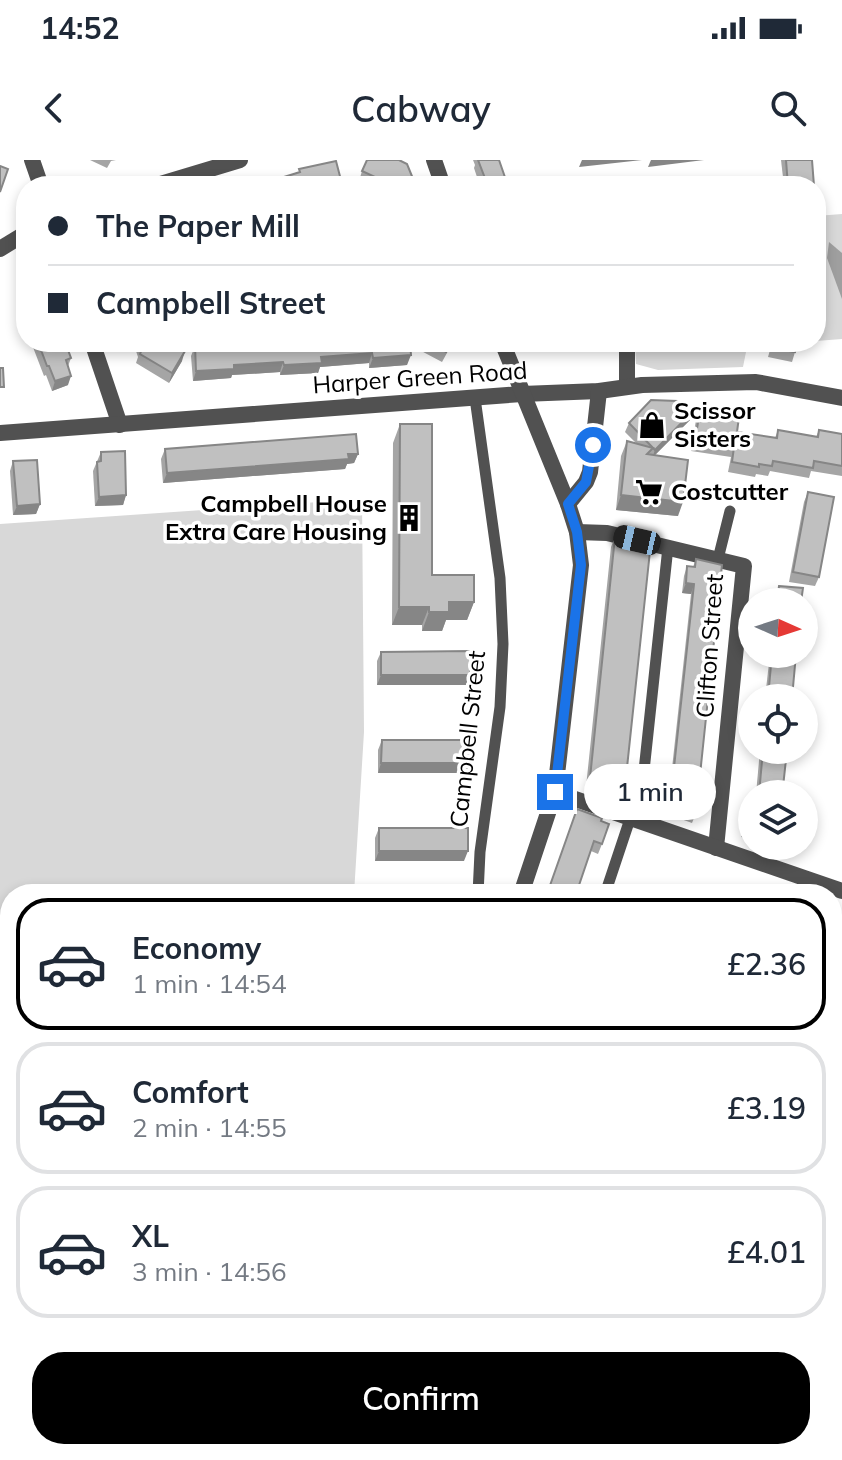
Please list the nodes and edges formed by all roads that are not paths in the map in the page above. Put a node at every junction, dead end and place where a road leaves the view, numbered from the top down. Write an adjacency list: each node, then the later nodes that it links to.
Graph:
1 (240, 160): 2 (street)
2 (187, 176)
3 (95, 352): 11 (street)
4 (506, 352): 8 (street)
5 (627, 352): 6 (street)
6 (627, 386): 7 (street, Harper Green Road); 10 (street, Harper Green Road)
7 (599, 391): 8 (street, Harper Green Road); 13 (street)
8 (522, 394): 9 (street, Harper Green Road); 13 (street)
9 (475, 398): 11 (street, Harper Green Road); 21 (lane, Campbell Street)
10 (842, 398)
11 (120, 425): 12 (street, Harper Green Road)
12 (0, 433)
13 (568, 504): 15 (street)
14 (730, 511): 17 (lane)
15 (577, 532): 16 (street, Clifton Street); 18 (street)
16 (668, 547): 17 (street, Clifton Street); 19 (lane)
17 (718, 559): 20 (street, Clifton Street)
18 (555, 792): 19 (street); 22 (street)
19 (630, 818): 20 (street); 23 (lane)
20 (716, 848): 24 (street)
21 (478, 884)
22 (524, 884)
23 (608, 884)
24 (821, 884)

